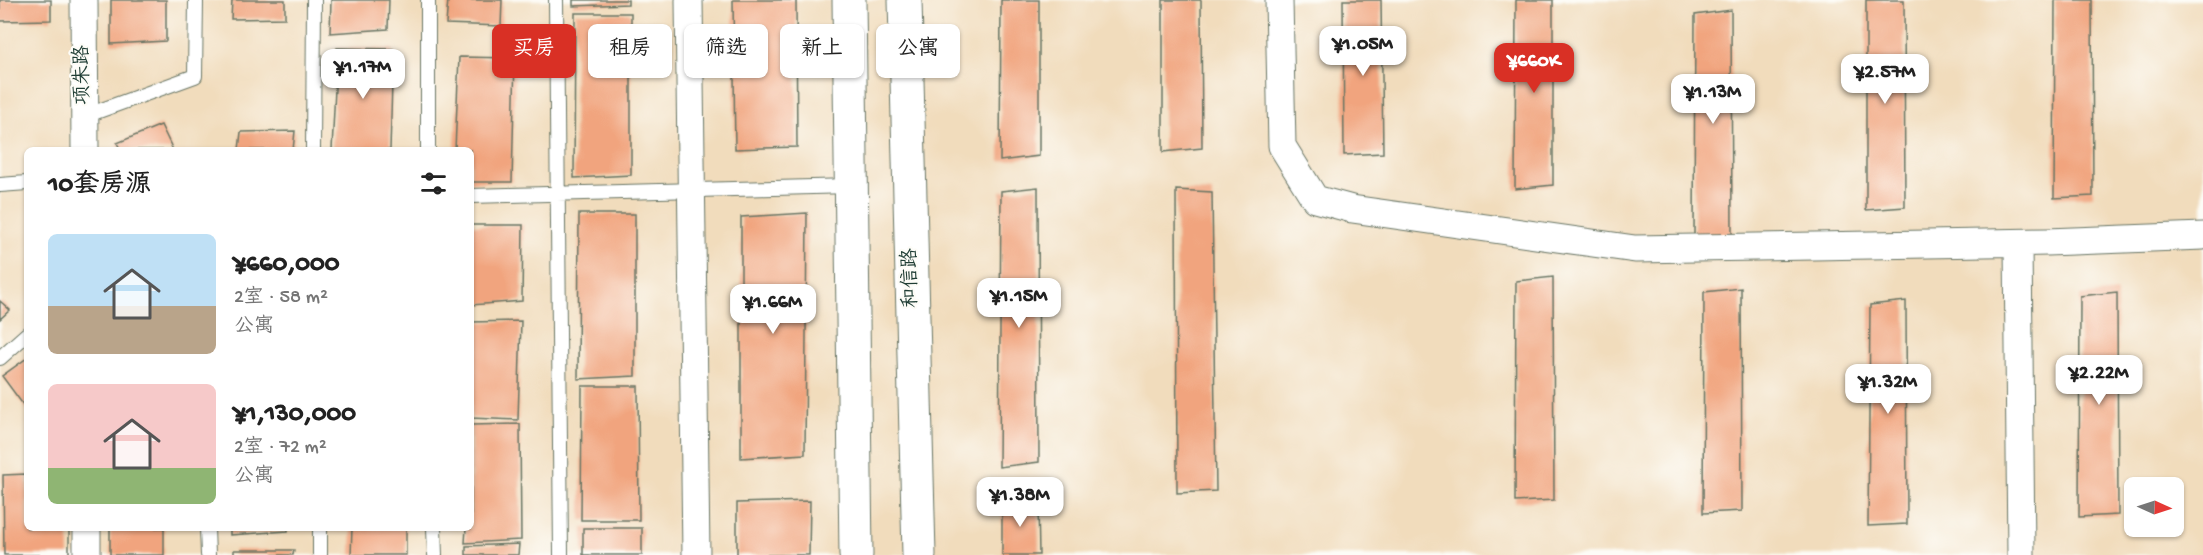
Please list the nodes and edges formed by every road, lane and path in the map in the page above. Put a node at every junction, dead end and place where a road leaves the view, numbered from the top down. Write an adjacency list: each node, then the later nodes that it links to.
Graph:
1 (84, 0): 10 (street, 项朱路)
2 (196, 0): 10 (lane)
3 (314, 0): 12 (lane)
4 (428, 0): 13 (lane)
5 (556, 0): 18 (lane)
6 (689, 0): 17 (street)
7 (849, 0): 16 (street)
8 (905, 0): 35 (street, 和信路)
9 (1279, 0): 21 (street)
10 (85, 116): 11 (street, 项朱路)
11 (85, 147)
12 (313, 147)
13 (428, 147)
14 (24, 183): 15 (lane)
15 (0, 185)
16 (851, 186): 17 (lane); 34 (street)
17 (691, 190): 18 (lane); 33 (street)
18 (557, 194): 19 (lane); 32 (lane)
19 (474, 196)
20 (2203, 236): 21 (street)
21 (2018, 243): 36 (street)
22 (24, 337): 23 (lane)
23 (0, 358)
24 (87, 531): 28 (street)
25 (207, 531): 29 (lane)
26 (320, 531): 30 (lane)
27 (434, 531): 31 (lane)
28 (87, 555)
29 (208, 555)
30 (320, 555)
31 (435, 555)
32 (561, 555)
33 (696, 555)
34 (856, 555)
35 (919, 555)
36 (2021, 555)

